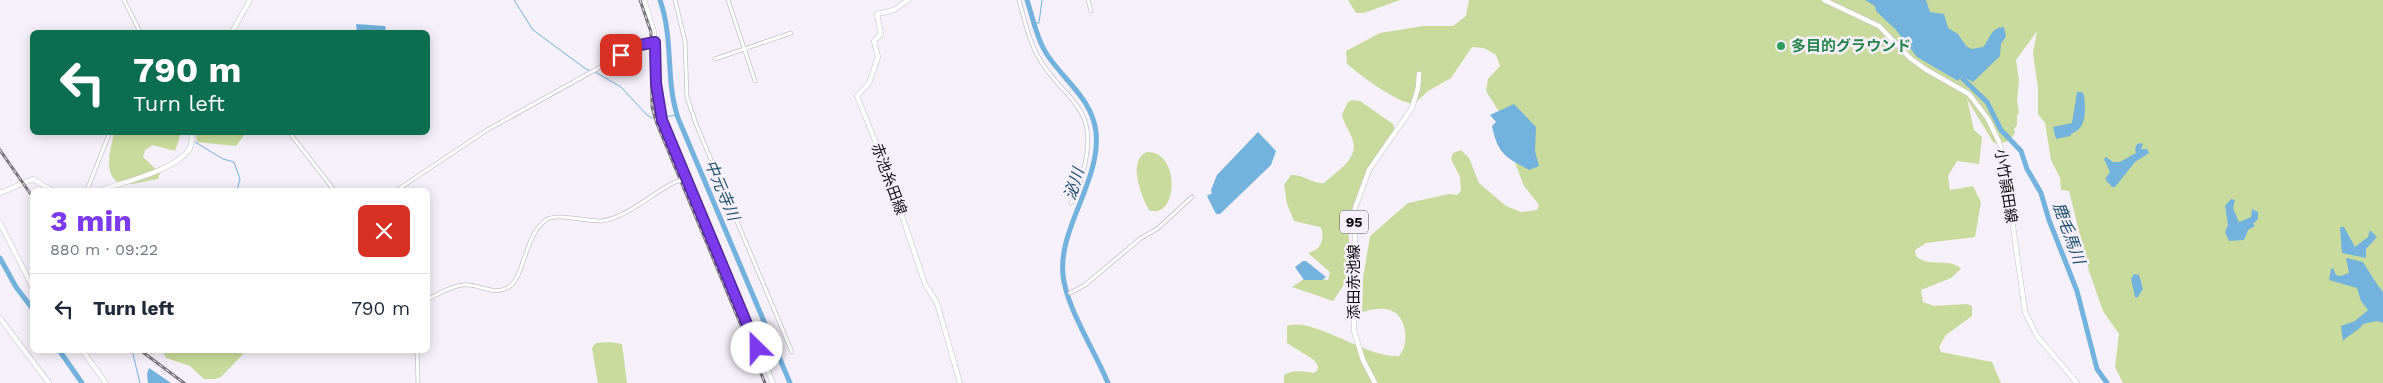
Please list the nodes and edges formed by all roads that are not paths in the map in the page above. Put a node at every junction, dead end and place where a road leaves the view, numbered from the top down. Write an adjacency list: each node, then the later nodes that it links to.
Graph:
1 (124, 0): 11 (street)
2 (250, 0): 12 (main road)
3 (644, 0): 14 (main road)
4 (676, 0): 36 (street)
5 (728, 0): 15 (street)
6 (908, 0): 43 (main road, 赤池糸田線)
7 (1019, 0): 30 (street)
8 (1088, 0): 10 (street)
9 (1824, 0): 45 (main road, 小竹頴田線)
10 (1091, 11)
11 (139, 30)
12 (233, 30)
13 (791, 33): 15 (street)
14 (655, 42): 22 (main road); 27 (street)
15 (744, 49): 16 (street); 18 (street)
16 (715, 58)
17 (1419, 74): 44 (main road, 添田赤池線 / 95)
18 (755, 81)
19 (109, 135): 24 (street)
20 (192, 135): 25 (main road)
21 (291, 135): 26 (street)
22 (684, 180): 34 (street, bridge); 42 (main road)
23 (47, 188): 28 (main road)
24 (88, 188)
25 (107, 188)
26 (332, 188)
27 (400, 188)
28 (0, 193)
29 (1192, 197): 33 (street)
30 (1070, 204)
31 (0, 223): 32 (main road)
32 (30, 282)
33 (1070, 293)
34 (430, 298)
35 (0, 318): 39 (main road)
36 (792, 352)
37 (84, 353): 40 (main road)
38 (417, 353): 41 (street)
39 (49, 383)
40 (106, 383)
41 (418, 383)
42 (772, 383)
43 (960, 383)
44 (1375, 383)
45 (2076, 383)

